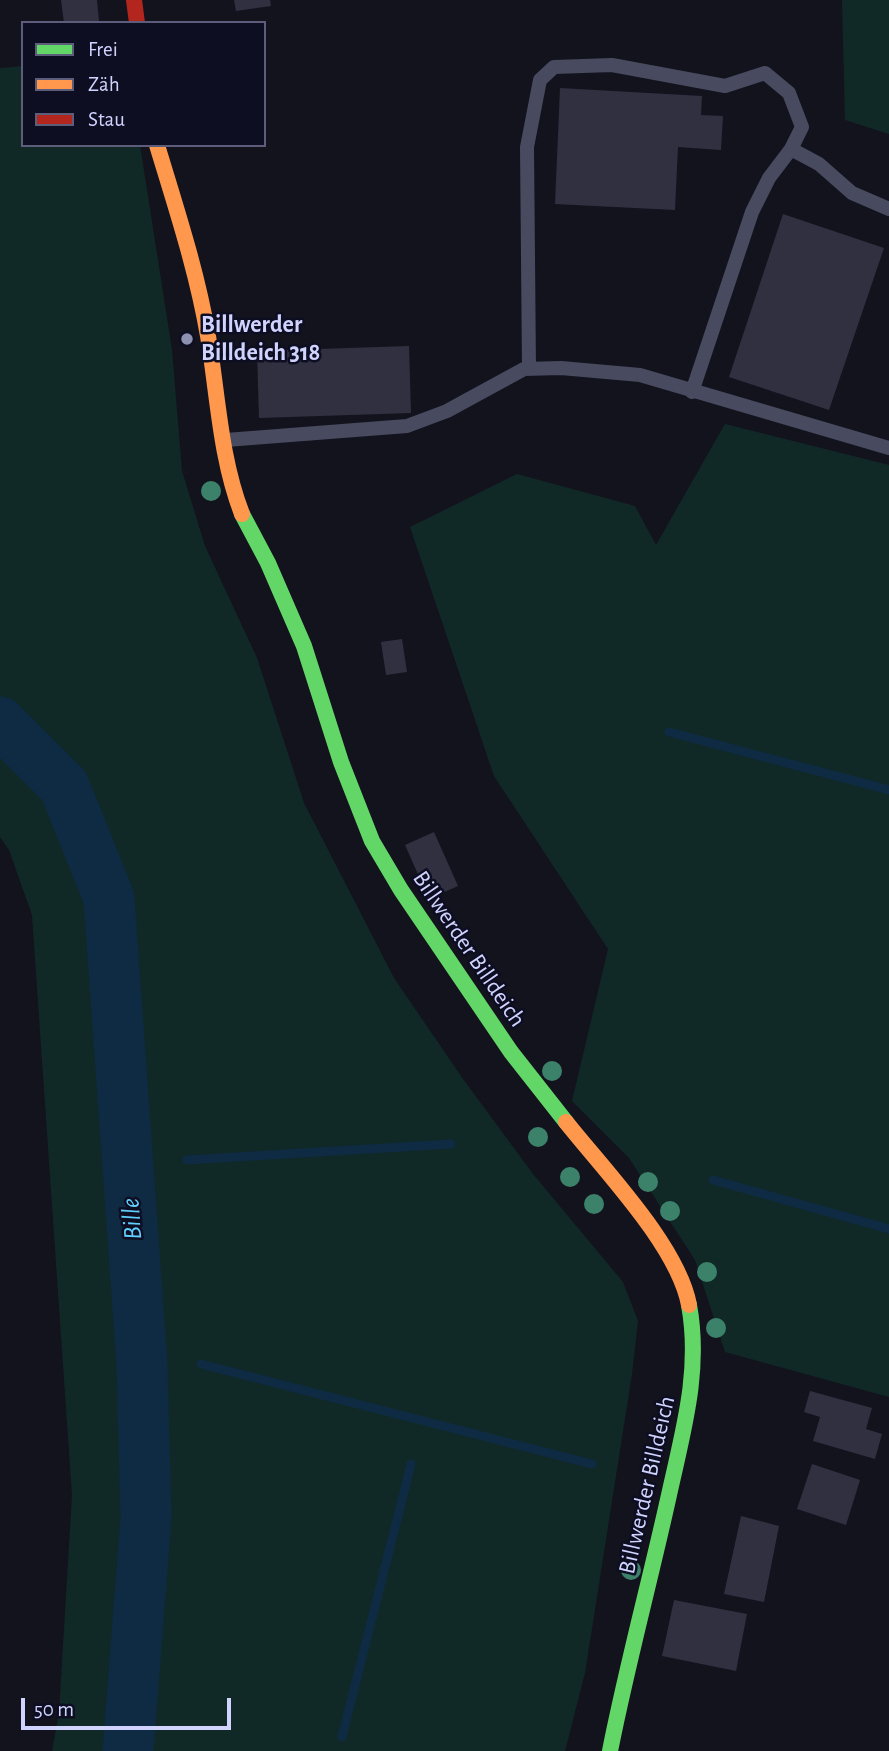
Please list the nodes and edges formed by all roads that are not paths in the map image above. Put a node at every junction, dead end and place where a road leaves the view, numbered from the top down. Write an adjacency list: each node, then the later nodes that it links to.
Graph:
1 (134, 0): 2 (street)
2 (137, 21)
3 (158, 147): 8 (street, Billwerder Billdeich)
4 (791, 149): 5 (lane); 6 (lane); 7 (lane)
5 (889, 209)
6 (529, 369): 7 (lane); 8 (lane)
7 (692, 392): 9 (lane)
8 (221, 440): 10 (street, Billwerder Billdeich)
9 (889, 448)
10 (610, 1751)

